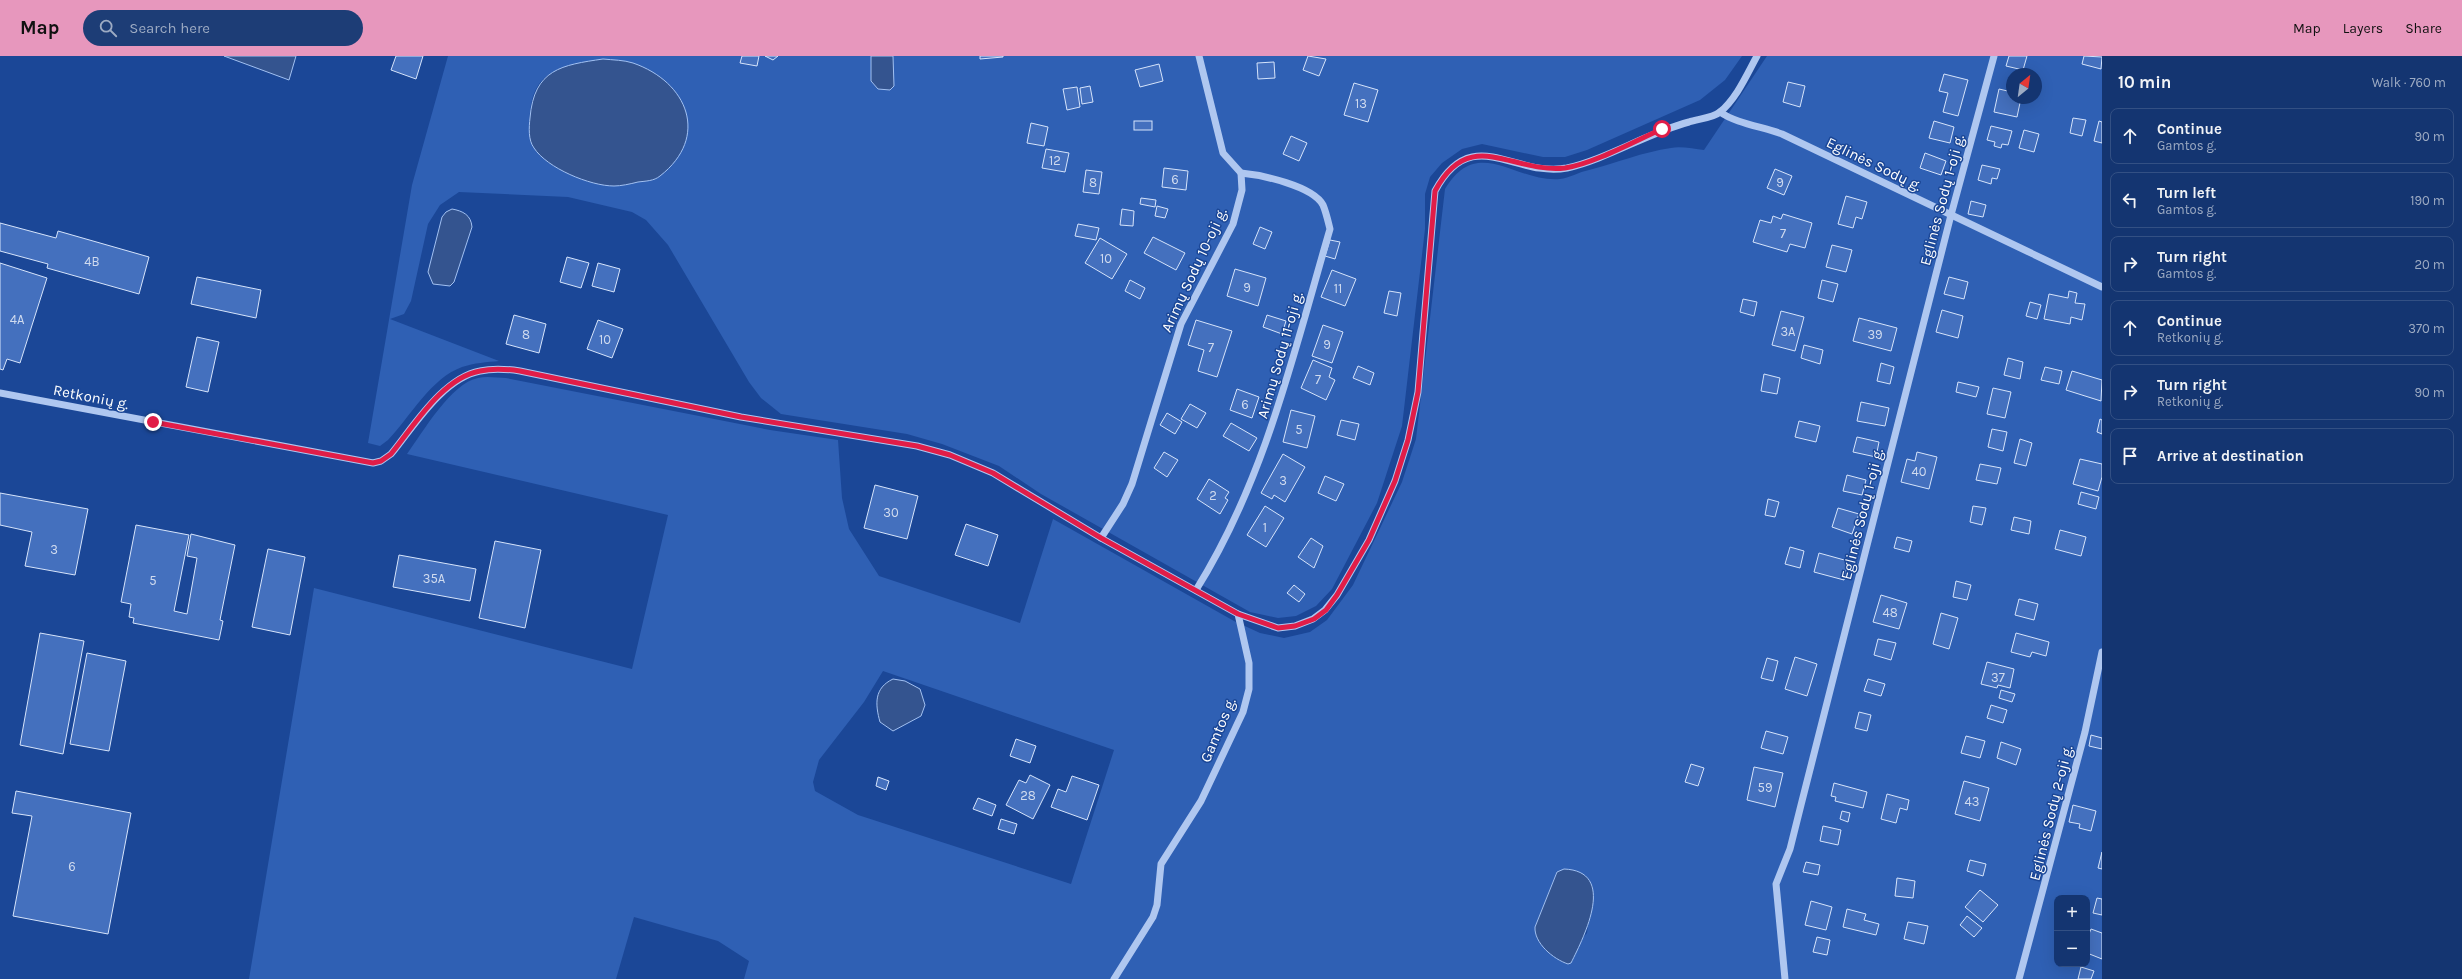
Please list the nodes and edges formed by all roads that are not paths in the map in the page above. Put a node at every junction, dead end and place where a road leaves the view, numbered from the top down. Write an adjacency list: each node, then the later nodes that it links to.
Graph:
1 (1199, 56): 5 (street)
2 (1757, 56): 4 (street)
3 (1994, 56): 6 (street, Eglinės Sodų 1-oji g.)
4 (1720, 112): 6 (street, Eglinės Sodų g.); 11 (street)
5 (1242, 173): 9 (street, Arimų Sodų 10-oji g.); 10 (street, Arimų Sodų 11-oji g.)
6 (1951, 215): 7 (street, Eglinės Sodų g.); 14 (street, Eglinės Sodų 1-oji g.)
7 (2102, 287)
8 (0, 393): 9 (street, Retkonių g.)
9 (1101, 538): 10 (street, Retkonių g.)
10 (1196, 590): 11 (street, Retkonių g.)
11 (1238, 614): 13 (street, Gamtos g.)
12 (2102, 652): 15 (street, Eglinės Sodų 2-oji g.)
13 (1114, 979)
14 (1785, 979)
15 (2019, 979)

